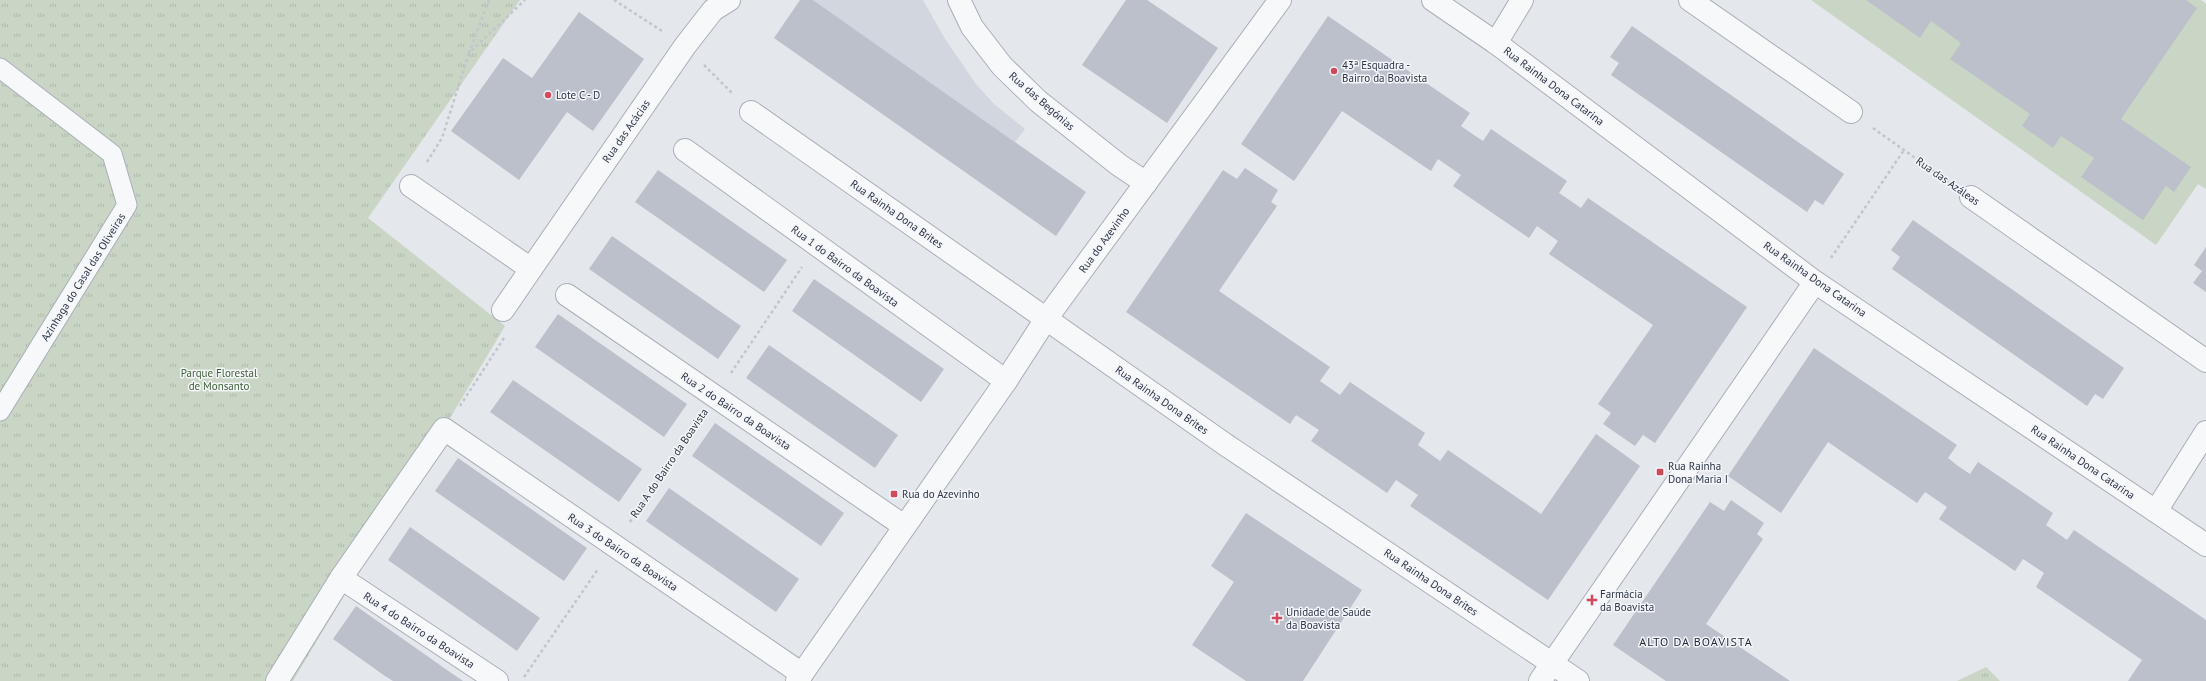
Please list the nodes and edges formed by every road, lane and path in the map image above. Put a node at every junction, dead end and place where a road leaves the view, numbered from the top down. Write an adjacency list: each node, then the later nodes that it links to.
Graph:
1 (488, 0): 12 (path)
2 (525, 0): 12 (path)
3 (614, 0): 11 (path)
4 (729, 0): 11 (street, Rua das Acácias)
5 (959, 0): 18 (street, Rua das Begónias)
6 (1280, 0): 18 (street, Rua do Azevinho)
7 (1433, 0): 10 (street, Rua Rainha Dona Catarina)
8 (1522, 0): 10 (street)
9 (1690, 0): 15 (street)
10 (1496, 43): 23 (street, Rua Rainha Dona Catarina)
11 (685, 46): 14 (path); 22 (street, Rua das Acácias)
12 (469, 53): 19 (path)
13 (0, 68): 30 (lane, Azinhaga do Casal das Oliveiras)
14 (751, 112): 26 (street, Rua Rainha Dona Brites)
15 (1851, 112): 17 (path, Rua das Azáleas)
16 (685, 150): 21 (street, Rua 1 do Bairro da Boavista)
17 (1904, 150): 20 (path, Rua das Azáleas); 23 (path)
18 (1146, 183): 26 (street, Rua do Azevinho)
19 (411, 186): 22 (street)
20 (1971, 197): 27 (street, Rua das Azáleas)
21 (817, 246): 28 (street, Rua 1 do Bairro da Boavista); 29 (path, Rua A do Bairro da Boavista)
22 (531, 269): 25 (street, Rua das Acácias)
23 (1815, 282): 33 (street, Rua Rainha Dona Catarina); 38 (street)
24 (567, 295): 29 (street, Rua 2 do Bairro da Boavista)
25 (502, 310): 31 (path)
26 (1046, 319): 28 (street, Rua do Azevinho); 38 (street, Rua Rainha Dona Brites)
27 (2206, 361)
28 (1006, 381): 34 (street, Rua do Azevinho)
29 (714, 396): 34 (street, Rua 2 do Bairro da Boavista); 35 (path, Rua A do Bairro da Boavista)
30 (0, 411)
31 (444, 429): 35 (street, Rua 3 do Bairro da Boavista); 37 (street)
32 (2206, 432): 33 (street)
33 (2156, 511): 36 (street, Rua Rainha Dona Catarina)
34 (904, 526): 39 (street, Rua do Azevinho)
35 (614, 545): 39 (street, Rua 3 do Bairro da Boavista); 42 (path, Rua A do Bairro da Boavista)
36 (2206, 545)
37 (341, 578): 40 (street); 41 (street, Rua 4 do Bairro da Boavista)
38 (1552, 663): 43 (street); 44 (street, Rua Rainha Dona Brites)
39 (799, 677)
40 (277, 681)
41 (497, 681)
42 (521, 681)
43 (1540, 681)
44 (1578, 681)

